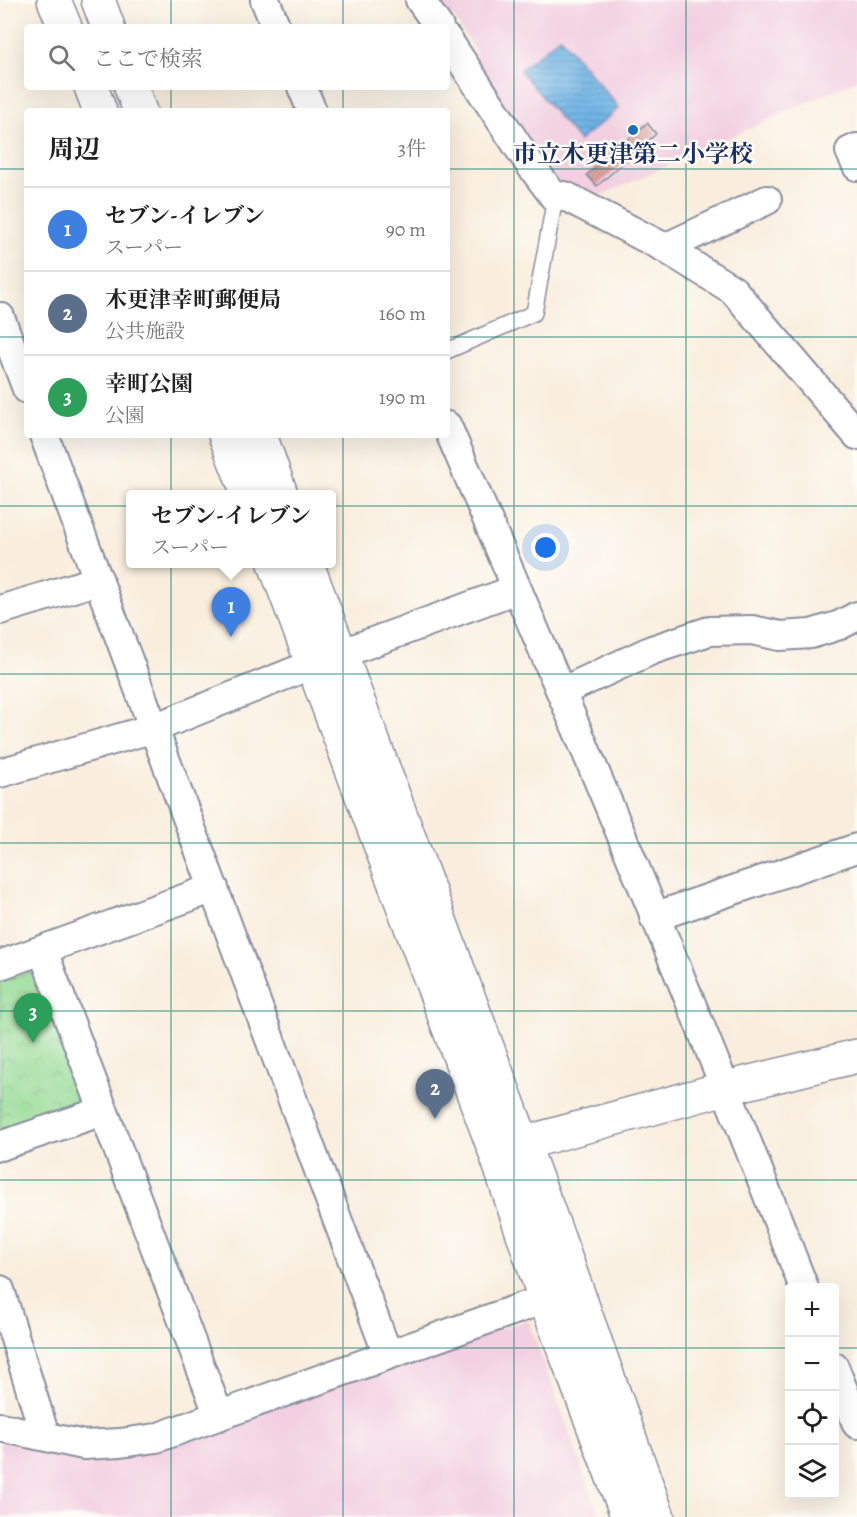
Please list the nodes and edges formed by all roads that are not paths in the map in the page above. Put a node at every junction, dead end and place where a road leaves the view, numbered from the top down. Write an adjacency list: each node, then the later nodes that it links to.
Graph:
1 (54, 0): 5 (street)
2 (98, 0): 6 (street)
3 (265, 0): 7 (street)
4 (420, 0): 8 (street)
5 (64, 24)
6 (107, 24)
7 (275, 24)
8 (437, 24)
9 (450, 44): 18 (street)
10 (92, 90): 13 (street)
11 (132, 90): 14 (street)
12 (303, 90): 15 (street)
13 (99, 108)
14 (139, 108)
15 (311, 108)
16 (857, 148): 17 (street)
17 (857, 166)
18 (555, 198): 20 (street); 22 (lane)
19 (766, 200): 20 (street)
20 (665, 248): 25 (street)
21 (0, 316): 23 (street)
22 (450, 350)
23 (24, 381)
24 (450, 433): 34 (street)
25 (857, 435)
26 (45, 438): 33 (street)
27 (226, 438): 29 (street)
28 (261, 438): 30 (street)
29 (246, 490)
30 (280, 490)
31 (277, 568): 37 (street)
32 (308, 568): 37 (street)
33 (99, 580): 35 (street); 39 (street)
34 (517, 589): 37 (street); 38 (street)
35 (0, 610)
36 (857, 616): 38 (street)
37 (327, 659): 39 (street); 50 (street)
38 (561, 692): 43 (street)
39 (154, 728): 40 (street); 42 (street)
40 (0, 772)
41 (857, 848): 43 (street)
42 (214, 888): 44 (street); 54 (street)
43 (654, 916): 47 (street)
44 (43, 951): 45 (street); 48 (street)
45 (0, 965)
46 (857, 1056): 47 (street)
47 (726, 1088): 50 (street); 51 (street)
48 (103, 1111): 49 (street); 57 (street)
49 (0, 1146)
50 (509, 1148): 53 (street); 61 (street)
51 (802, 1283)
52 (0, 1290): 59 (street)
53 (544, 1299): 54 (street); 60 (street)
54 (388, 1355): 57 (street)
55 (839, 1376): 56 (street)
56 (854, 1407)
57 (219, 1416): 59 (street)
58 (0, 1427): 59 (street)
59 (45, 1436)
60 (628, 1517)
61 (658, 1517)

